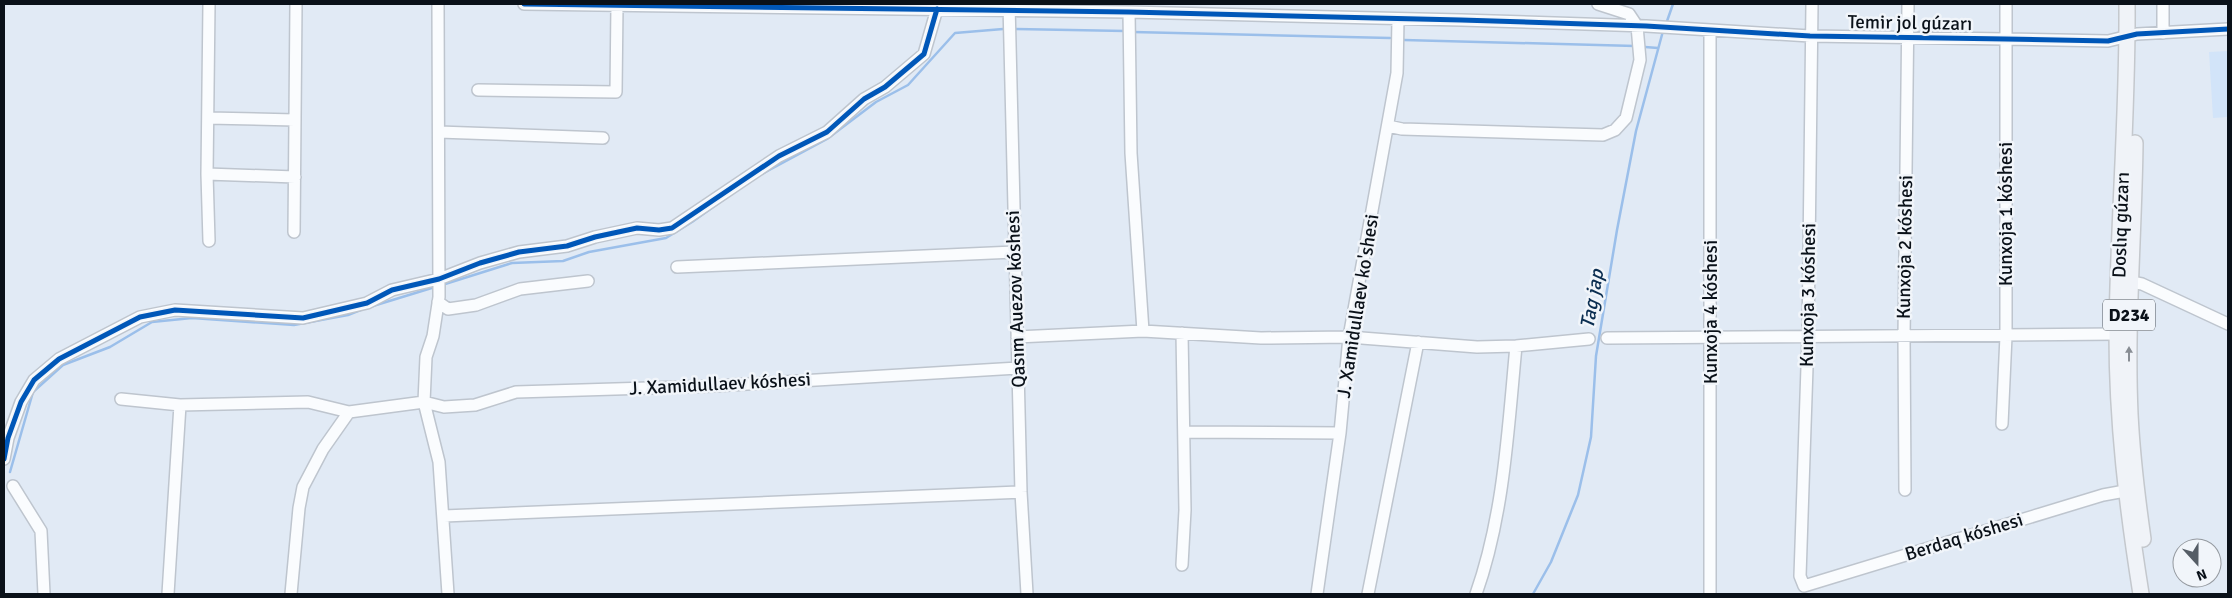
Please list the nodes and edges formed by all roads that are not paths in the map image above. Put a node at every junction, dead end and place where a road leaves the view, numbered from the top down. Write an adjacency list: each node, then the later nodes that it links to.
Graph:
1 (209, 4): 27 (street)
2 (296, 4): 28 (street)
3 (438, 4): 30 (street)
4 (524, 4): 12 (street)
5 (1598, 4): 18 (street)
6 (1812, 4): 23 (street, Kunxoja 3 kóshesi)
7 (1908, 4): 24 (street, Kunxoja 2 kóshesi)
8 (2006, 4): 25 (street, Kunxoja 1 kóshesi)
9 (2127, 4): 22 (main road, Doslıq gúzarı / D234)
10 (2137, 4): 22 (main road, Doslıq gúzarı / D234)
11 (2162, 4): 21 (street)
12 (617, 5): 13 (street); 26 (street)
13 (781, 6): 15 (street)
14 (1009, 7): 15 (street); 16 (street); 36 (street, Qasım Auezov kóshesi)
15 (937, 9): 38 (street)
16 (1129, 12): 17 (street); 43 (street)
17 (1398, 19): 18 (street); 29 (street, J. Xamidullaev ko'shesi)
18 (1641, 26): 20 (street, Temir jol gúzarı); 29 (street)
19 (2228, 29): 21 (street, Temir jol gúzarı)
20 (1710, 30): 23 (street, Temir jol gúzarı); 49 (street, Kunxoja 4 kóshesi)
21 (2163, 33): 22 (street, Temir jol gúzarı)
22 (2132, 35): 25 (street, Temir jol gúzarı); 40 (main road, Doslıq gúzarı / D234); 45 (main road, Doslıq gúzarı / D234)
23 (1810, 36): 24 (street, Temir jol gúzarı); 50 (street, Kunxoja 3 kóshesi)
24 (1907, 38): 25 (street, Temir jol gúzarı); 51 (street, Kunxoja 2 kóshesi)
25 (2006, 40): 46 (street, Kunxoja 1 kóshesi)
26 (478, 90)
27 (208, 118): 28 (street); 32 (street)
28 (295, 120): 33 (street)
29 (1388, 126): 48 (street, J. Xamidullaev ko'shesi)
30 (439, 132): 31 (street); 38 (street)
31 (604, 138)
32 (207, 174): 33 (street); 35 (street)
33 (295, 177): 34 (street)
34 (294, 232)
35 (209, 241)
36 (1014, 252): 37 (street); 47 (street, Qasım Auezov kóshesi)
37 (677, 267)
38 (439, 279): 41 (street); 64 (street)
39 (588, 281): 41 (street)
40 (2131, 282): 42 (street); 82 (main road, Doslıq gúzarı / D234, one-way to 40)
41 (439, 300): 58 (street)
42 (2228, 324)
43 (1144, 331): 44 (street); 47 (street)
44 (1182, 333): 48 (street); 62 (street)
45 (2117, 334): 46 (street); 67 (main road, Doslıq gúzarı / D234)
46 (2006, 336): 51 (street); 61 (street, Kunxoja 1 kóshesi)
47 (1017, 337): 56 (street, Qasım Auezov kóshesi)
48 (1349, 337): 54 (street); 63 (street, J. Xamidullaev ko'shesi)
49 (1711, 337): 50 (street); 52 (street); 80 (street, Kunxoja 4 kóshesi)
50 (1808, 337): 51 (street); 71 (street, Kunxoja 3 kóshesi)
51 (1904, 337): 66 (street, Kunxoja 2 kóshesi)
52 (1607, 338)
53 (1589, 339): 55 (street)
54 (1418, 342): 55 (street); 78 (street)
55 (1516, 346): 79 (street)
56 (1018, 368): 58 (street, J. Xamidullaev kóshesi); 68 (street, Qasım Auezov kóshesi)
57 (121, 399): 59 (street)
58 (424, 402): 60 (street, J. Xamidullaev kóshesi); 69 (street)
59 (180, 405): 60 (street); 73 (street)
60 (349, 412): 74 (street)
61 (2002, 424)
62 (1184, 432): 63 (street); 70 (street)
63 (1340, 433): 77 (street, J. Xamidullaev ko'shesi)
64 (4, 459)
65 (13, 486): 72 (street)
66 (1904, 490)
67 (2125, 491): 71 (street, Berdaq kóshesi); 81 (main road, Doslıq gúzarı / D234)
68 (1021, 492): 69 (street); 76 (street, Qasım Auezov kóshesi)
69 (444, 516): 75 (street)
70 (1182, 565)
71 (1804, 586)
72 (44, 594)
73 (168, 594)
74 (291, 594)
75 (448, 594)
76 (1027, 594)
77 (1317, 594)
78 (1368, 594)
79 (1476, 594)
80 (1710, 594)
81 (2141, 594)
82 (2151, 594)

